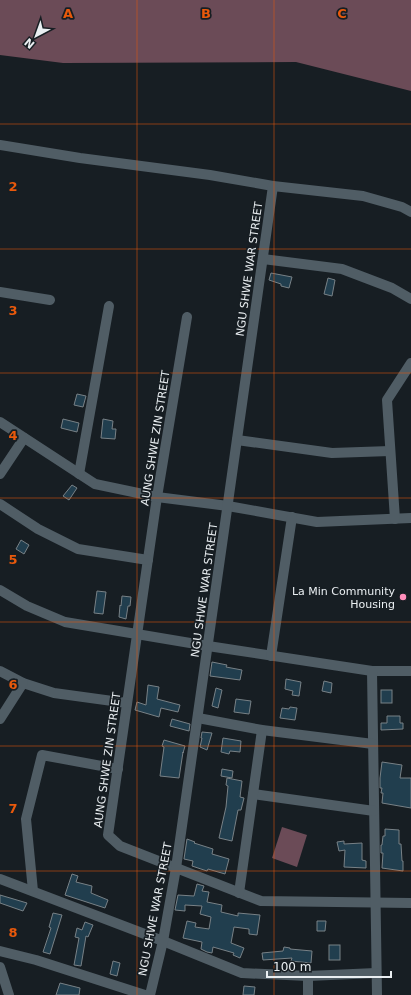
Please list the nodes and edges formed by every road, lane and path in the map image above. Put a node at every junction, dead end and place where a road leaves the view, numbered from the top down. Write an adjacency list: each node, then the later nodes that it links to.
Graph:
1 (0, 145): 2 (street)
2 (273, 186): 3 (street); 4 (street, NGU SHWE WAR STREET)
3 (411, 212)
4 (263, 259): 6 (street); 13 (street, NGU SHWE WAR STREET)
5 (0, 292): 7 (street)
6 (411, 299)
7 (50, 300)
8 (108, 306): 16 (street)
9 (187, 317): 17 (street, AUNG SHWE ZIN STREET)
10 (411, 363): 14 (street)
11 (0, 422): 12 (street)
12 (24, 438): 15 (street); 16 (street)
13 (237, 440): 14 (street); 19 (street, NGU SHWE WAR STREET)
14 (390, 451): 22 (street)
15 (0, 474)
16 (78, 474): 17 (street)
17 (157, 497): 19 (street); 23 (street, AUNG SHWE ZIN STREET)
18 (0, 504): 23 (street)
19 (228, 506): 20 (street); 26 (street, NGU SHWE WAR STREET)
20 (292, 517): 22 (street); 27 (street)
21 (411, 518): 22 (street)
22 (395, 519)
23 (148, 560): 25 (street, AUNG SHWE ZIN STREET)
24 (1, 592): 25 (street)
25 (137, 635): 26 (street); 32 (street, AUNG SHWE ZIN STREET)
26 (208, 646): 27 (street); 33 (street, NGU SHWE WAR STREET)
27 (271, 656): 30 (street)
28 (411, 670): 30 (street)
29 (0, 671): 31 (street)
30 (372, 671): 36 (street)
31 (23, 683): 32 (street); 34 (street)
32 (127, 704): 37 (street, AUNG SHWE ZIN STREET)
33 (198, 718): 35 (street); 40 (street, NGU SHWE WAR STREET)
34 (0, 719)
35 (262, 730): 36 (street); 38 (street)
36 (373, 744): 39 (street)
37 (118, 769): 40 (street, AUNG SHWE ZIN STREET); 42 (street)
38 (253, 794): 39 (street); 43 (street)
39 (374, 812): 44 (street)
40 (176, 868): 43 (street, AUNG SHWE ZIN STREET); 46 (street, NGU SHWE WAR STREET)
41 (0, 879): 42 (street)
42 (33, 891): 46 (street)
43 (239, 893): 44 (street, AUNG SHWE ZIN STREET)
44 (375, 903): 45 (street, AUNG SHWE ZIN STREET); 49 (street)
45 (411, 903)
46 (163, 941): 50 (street); 53 (street, NGU SHWE WAR STREET)
47 (0, 951): 52 (street)
48 (0, 967): 51 (street)
49 (376, 973): 50 (street); 55 (street)
50 (308, 976): 54 (street)
51 (9, 995)
52 (145, 995)
53 (150, 995)
54 (308, 995)
55 (377, 995)

